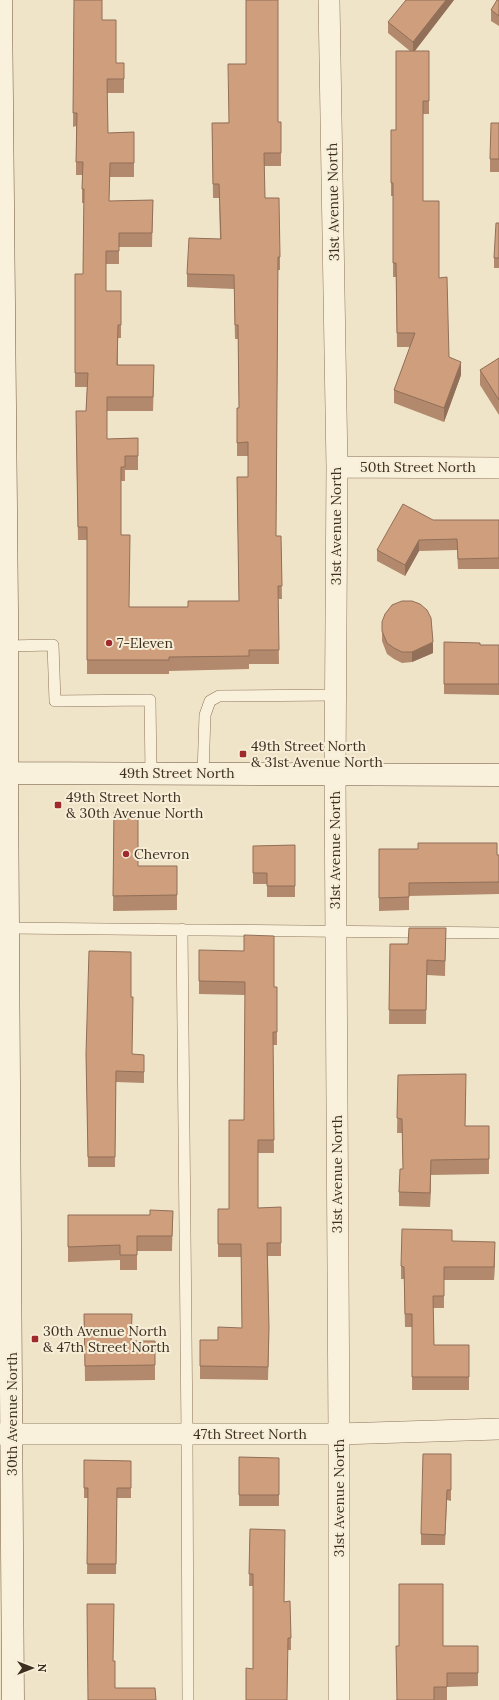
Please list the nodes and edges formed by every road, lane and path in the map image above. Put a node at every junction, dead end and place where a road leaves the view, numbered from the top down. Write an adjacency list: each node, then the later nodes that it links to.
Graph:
1 (1, 0): 5 (street, 30th Avenue North)
2 (329, 0): 3 (street, 31st Avenue North)
3 (337, 467): 4 (street, 50th Street North); 7 (street, 31st Avenue North)
4 (499, 468)
5 (4, 610): 6 (street, 30th Avenue North)
6 (7, 646): 8 (street, 30th Avenue North); 9 (lane)
7 (335, 695): 10 (lane); 11 (street, 31st Avenue North)
8 (4, 773): 9 (street, 49th Street North); 13 (street, 30th Avenue North)
9 (151, 773): 10 (street, 49th Street North)
10 (203, 774): 11 (street, 49th Street North)
11 (335, 774): 12 (street, 49th Street North); 15 (street, 31st Avenue North)
12 (499, 775)
13 (8, 928): 14 (lane); 17 (street, 30th Avenue North)
14 (182, 929): 15 (lane); 20 (lane)
15 (336, 930): 16 (lane); 21 (street, 31st Avenue North)
16 (499, 933)
17 (4, 960): 19 (street, 30th Avenue North)
18 (499, 1430): 21 (street, 47th Street North)
19 (6, 1434): 20 (street, 47th Street North); 22 (street, 30th Avenue North)
20 (187, 1434): 21 (street, 47th Street North); 23 (lane)
21 (339, 1434): 24 (street, 31st Avenue North)
22 (13, 1700)
23 (188, 1700)
24 (339, 1700)

